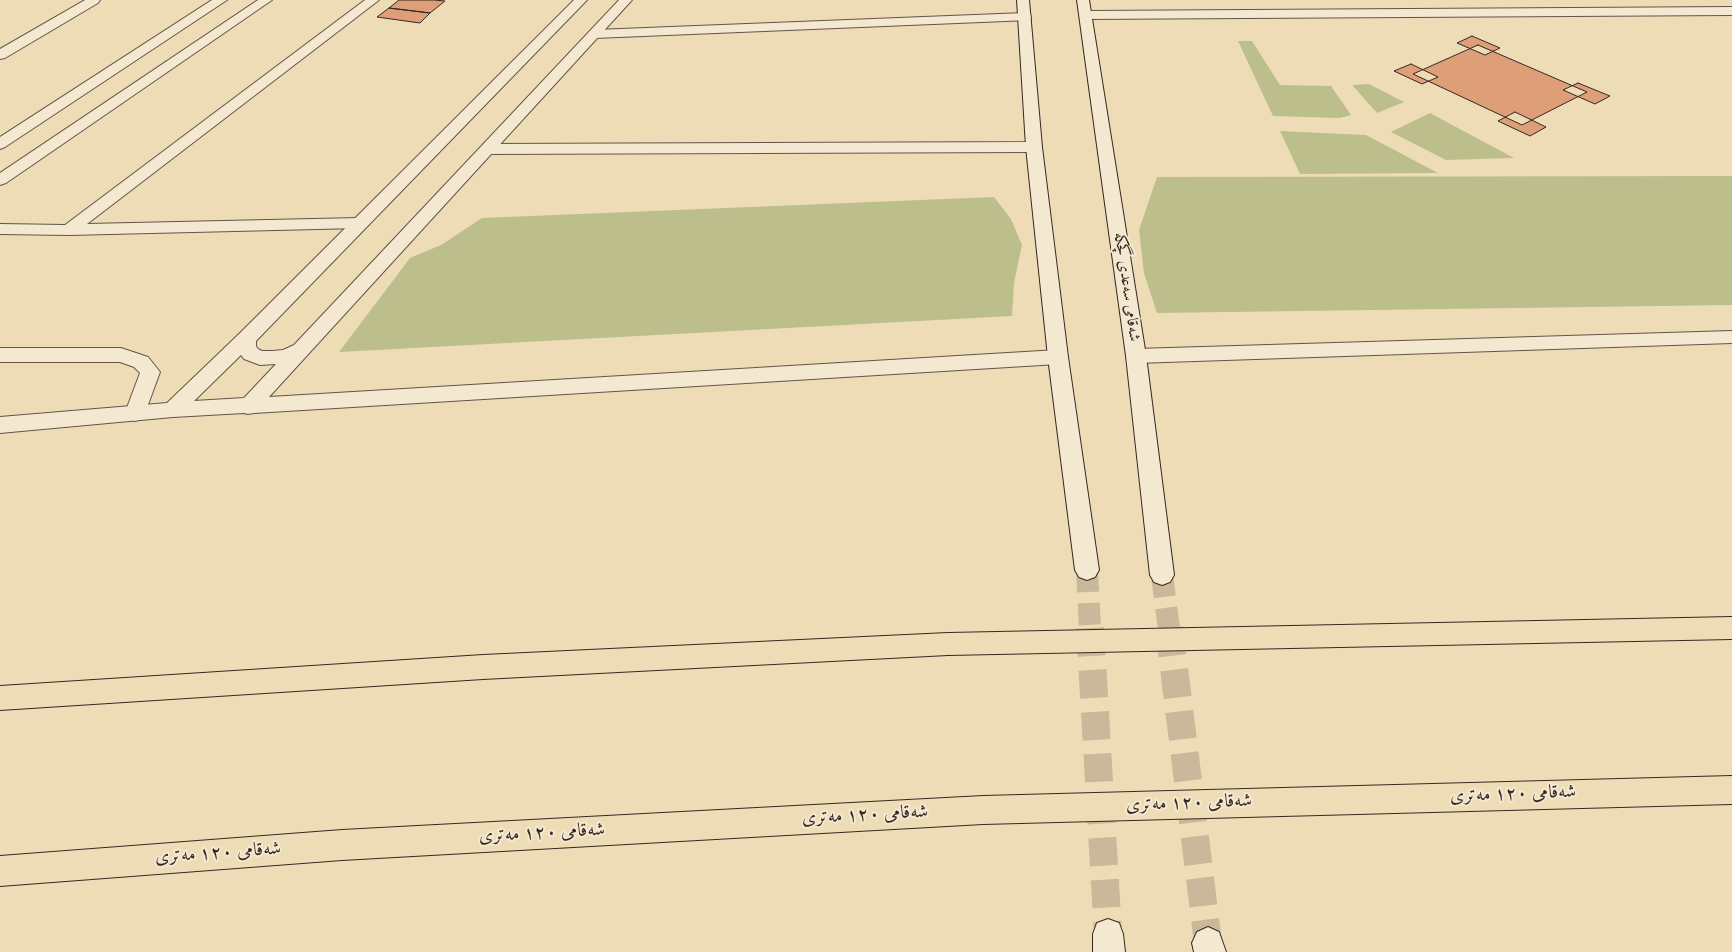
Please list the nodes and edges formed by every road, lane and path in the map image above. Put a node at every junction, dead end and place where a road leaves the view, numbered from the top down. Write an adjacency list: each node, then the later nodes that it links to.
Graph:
1 (94, 0): 16 (street)
2 (221, 0): 17 (street)
3 (266, 0): 20 (street)
4 (373, 0): 23 (street)
5 (581, 0): 21 (street)
6 (626, 0): 15 (street)
7 (1023, 0): 14 (street)
8 (1367, 0): 13 (street)
9 (1567, 0): 12 (street)
10 (1084, 8): 13 (street); 28 (street, شەقامی سەعدی گچکە)
11 (1732, 11): 12 (street)
12 (1577, 12): 13 (street)
13 (1374, 13)
14 (1025, 17): 15 (street); 18 (street)
15 (595, 34): 19 (street)
16 (0, 55)
17 (0, 144)
18 (1034, 147): 19 (street); 29 (street)
19 (488, 149): 26 (street)
20 (0, 180)
21 (359, 223): 23 (street); 25 (street)
22 (0, 228): 23 (street)
23 (69, 230)
24 (1732, 337): 28 (street)
25 (246, 339): 26 (street); 31 (street)
26 (300, 350): 30 (street)
27 (0, 355): 32 (street)
28 (1136, 356): 35 (street, شەقامی سەعدی گچکە)
29 (1058, 357): 30 (street); 34 (street)
30 (248, 407): 31 (street)
31 (174, 410): 32 (street)
32 (135, 413): 33 (street)
33 (0, 425)
34 (1087, 570)
35 (1162, 575)
36 (1732, 628): 37 (highway)
37 (0, 698)
38 (1732, 790): 39 (highway, شەقامی ١٢٠ مەتری)
39 (0, 871)

